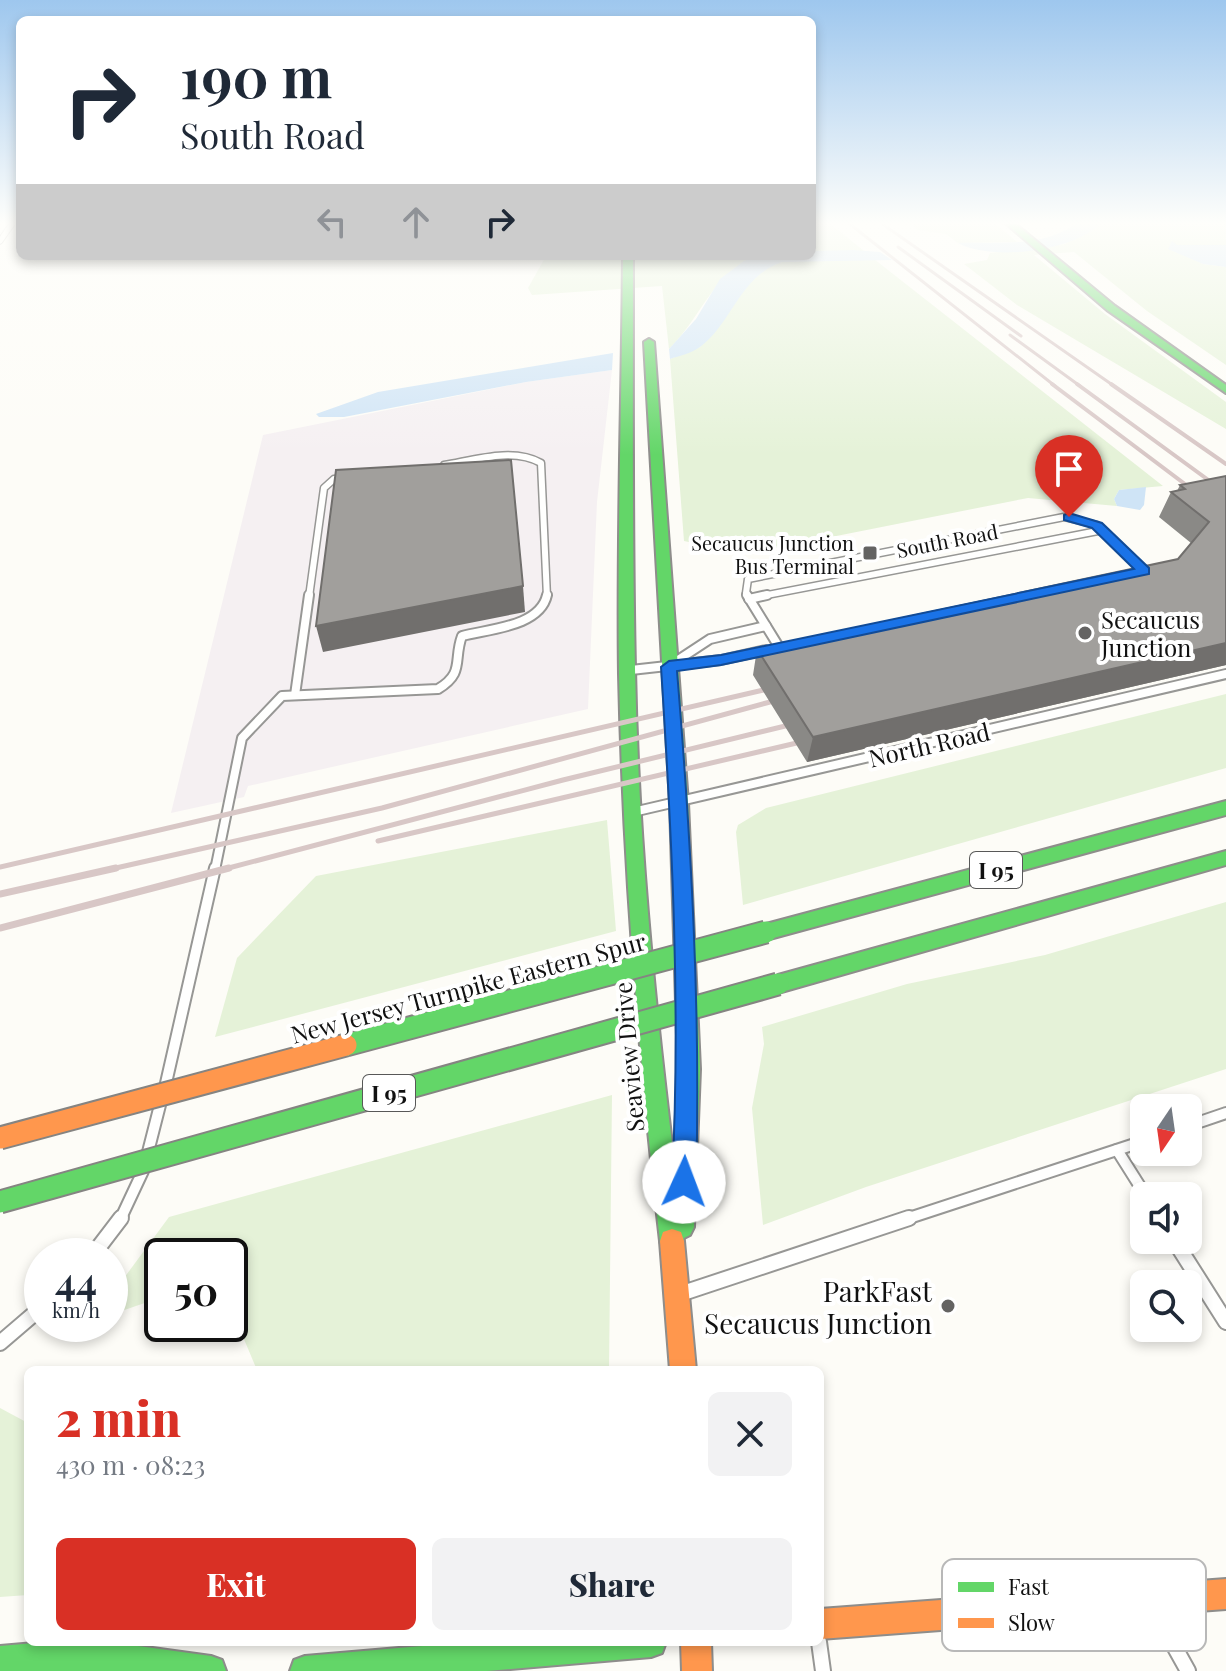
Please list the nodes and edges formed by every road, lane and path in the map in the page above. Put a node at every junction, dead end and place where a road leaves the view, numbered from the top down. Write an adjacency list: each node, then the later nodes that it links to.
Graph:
1 (628, 299): 16 (main road, Seaview Drive)
2 (1105, 299): 6 (main road)
3 (1117, 299): 5 (main road)
4 (648, 328): 15 (main road, Seaview Drive)
5 (1226, 376)
6 (1226, 390)
7 (426, 467): 18 (lane)
8 (349, 477): 18 (lane)
9 (1103, 530): 10 (lane, South Road); 11 (lane); 11 (lane, South Road)
10 (1130, 574)
11 (749, 599): 12 (lane)
12 (766, 626): 14 (lane); 15 (lane)
13 (792, 644): 14 (lane)
14 (779, 647): 15 (lane)
15 (669, 667): 16 (lane); 20 (main road, Seaview Drive)
16 (627, 670): 22 (main road, Seaview Drive)
17 (1226, 674): 20 (lane, North Road)
18 (295, 695): 32 (lane)
19 (1226, 788): 23 (main road)
20 (679, 803): 22 (lane, North Road); 34 (main road, Seaview Drive)
21 (1226, 808): 23 (main road, New Jersey Turnpike Eastern Spur / I 95)
22 (631, 813): 34 (main road, Seaview Drive)
23 (1141, 831): 27 (main road, New Jersey Turnpike Eastern Spur / I 95, bridge)
24 (1226, 858): 31 (main road, I 95, bridge)
25 (1226, 1113): 26 (lane)
26 (1202, 1121)
27 (0, 1138)
28 (1130, 1146): 29 (lane)
29 (1117, 1150): 30 (lane); 34 (lane)
30 (1137, 1182)
31 (0, 1202)
32 (108, 1238)
33 (1183, 1254): 36 (lane)
34 (679, 1294): 38 (main road, Seaview Drive)
35 (24, 1322): 37 (lane)
36 (1226, 1322)
37 (0, 1343)
38 (683, 1366)
39 (1226, 1594): 40 (main road)
40 (1206, 1596)
41 (942, 1615): 42 (main road)
42 (824, 1624)
43 (603, 1646): 49 (main road)
44 (696, 1646): 50 (main road)
45 (820, 1646): 51 (lane)
46 (1177, 1651): 52 (lane)
47 (0, 1661): 48 (main road)
48 (211, 1671)
49 (305, 1671)
50 (697, 1671)
51 (823, 1671)
52 (1188, 1671)

